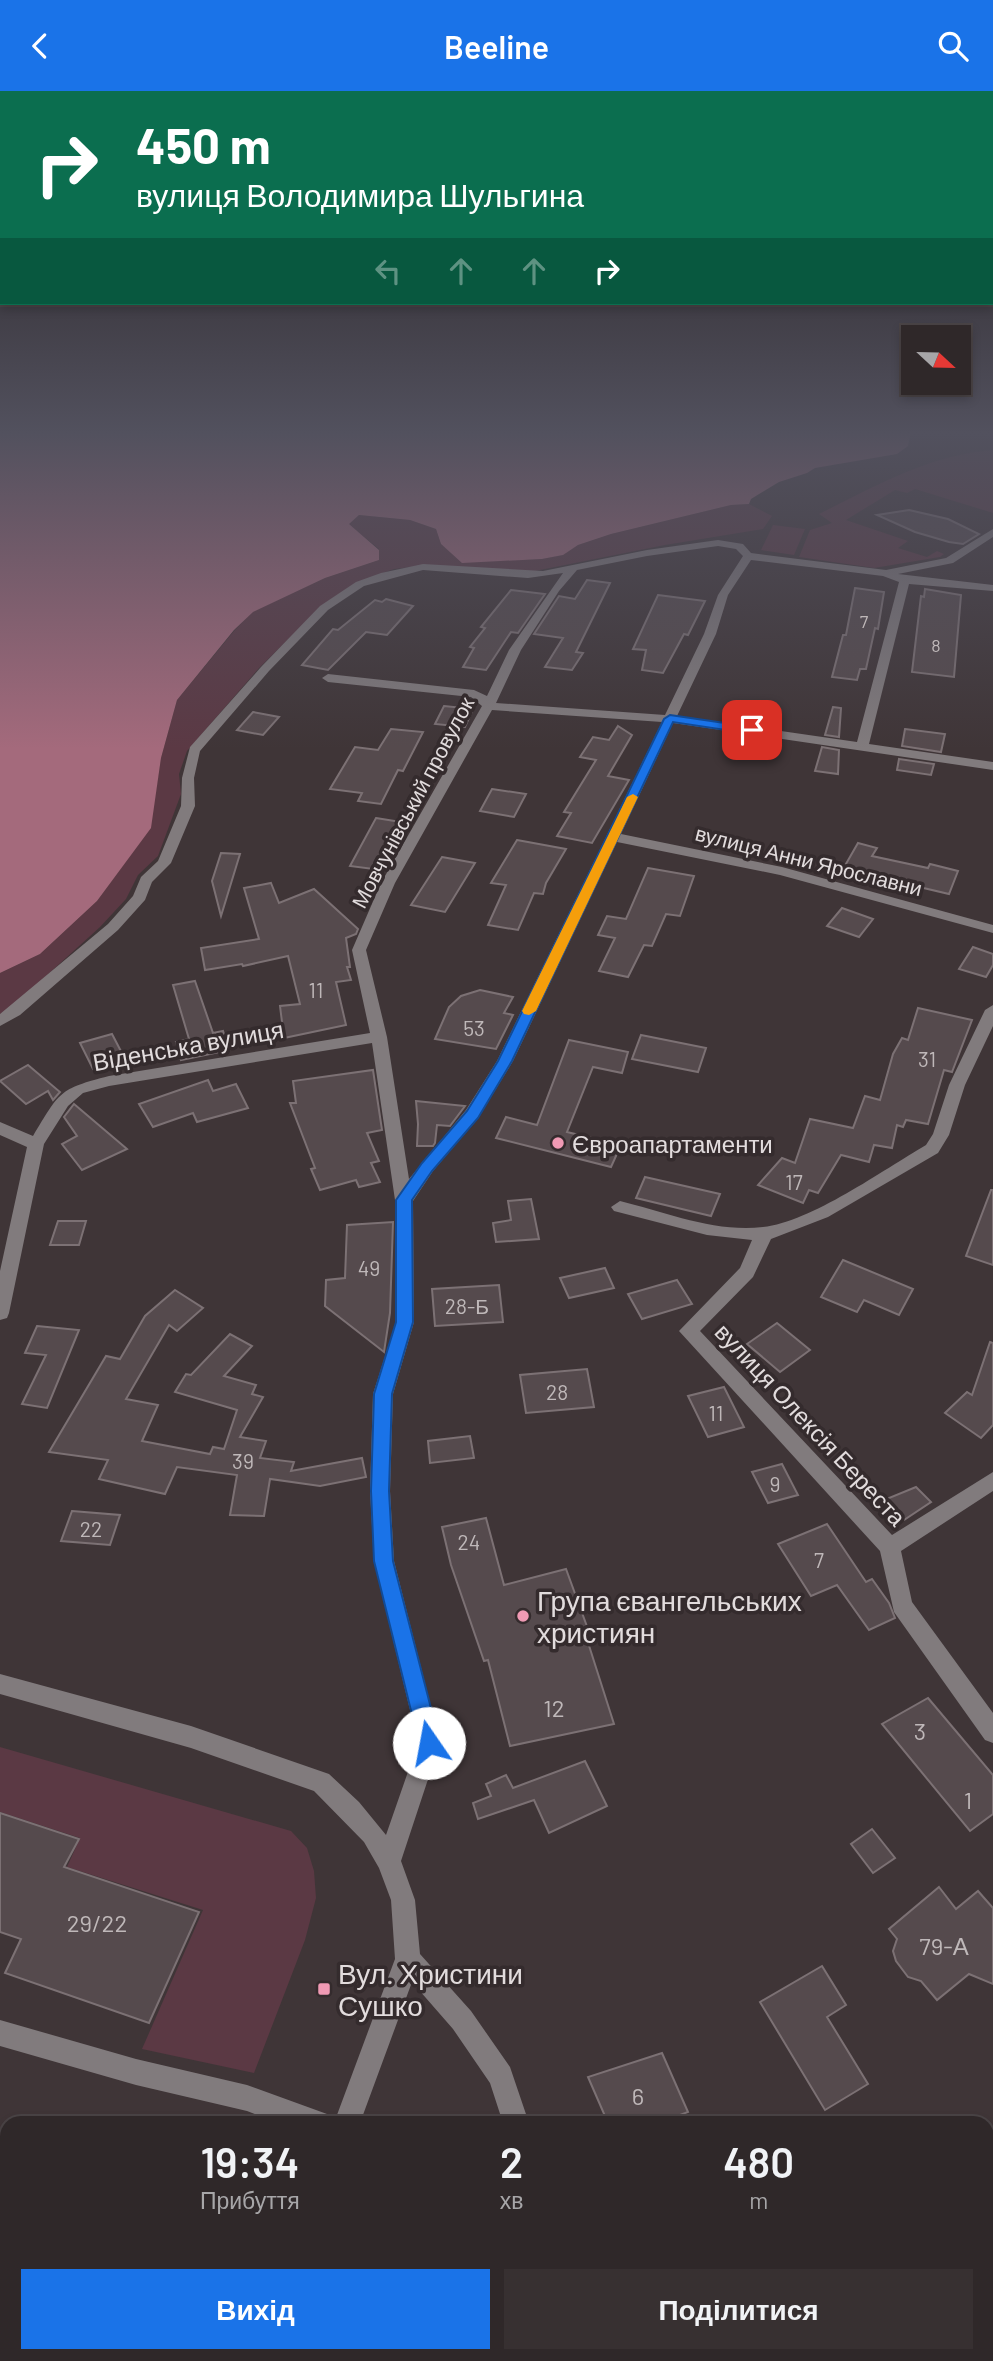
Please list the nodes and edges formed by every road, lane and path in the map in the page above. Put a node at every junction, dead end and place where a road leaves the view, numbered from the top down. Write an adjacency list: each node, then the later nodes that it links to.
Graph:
1 (986, 537): 4 (street)
2 (748, 556): 3 (street); 4 (street); 9 (street)
3 (573, 568): 8 (street, Мовчунівський провулок); 15 (street)
4 (885, 573): 5 (street)
5 (905, 580): 6 (street); 10 (street)
6 (993, 588)
7 (328, 678): 8 (street)
8 (488, 706): 9 (street); 16 (street, Мовчунівський провулок)
9 (670, 719): 10 (street); 12 (street)
10 (862, 746): 11 (street)
11 (993, 767)
12 (614, 837): 13 (street, вулиця Анни Ярославни); 19 (street)
13 (993, 929)
14 (993, 1010): 21 (street)
15 (0, 1021)
16 (379, 1037): 18 (street, Віденська вулиця); 19 (street, Мовчунівський провулок)
17 (0, 1128): 18 (street)
18 (36, 1145): 22 (street, Віденська вулиця)
19 (404, 1200): 27 (street, Мовчунівський провулок)
20 (620, 1207): 21 (street)
21 (764, 1234): 24 (street, вулиця Олексія Береста)
22 (0, 1313)
23 (993, 1480): 24 (street)
24 (890, 1547): 26 (street, вулиця Олексія Береста)
25 (0, 1684): 27 (street)
26 (993, 1732)
27 (389, 1861): 28 (street)
28 (408, 1959): 31 (street); 32 (street)
29 (0, 2033): 30 (street)
30 (298, 2116)
31 (350, 2116)
32 (514, 2116)

